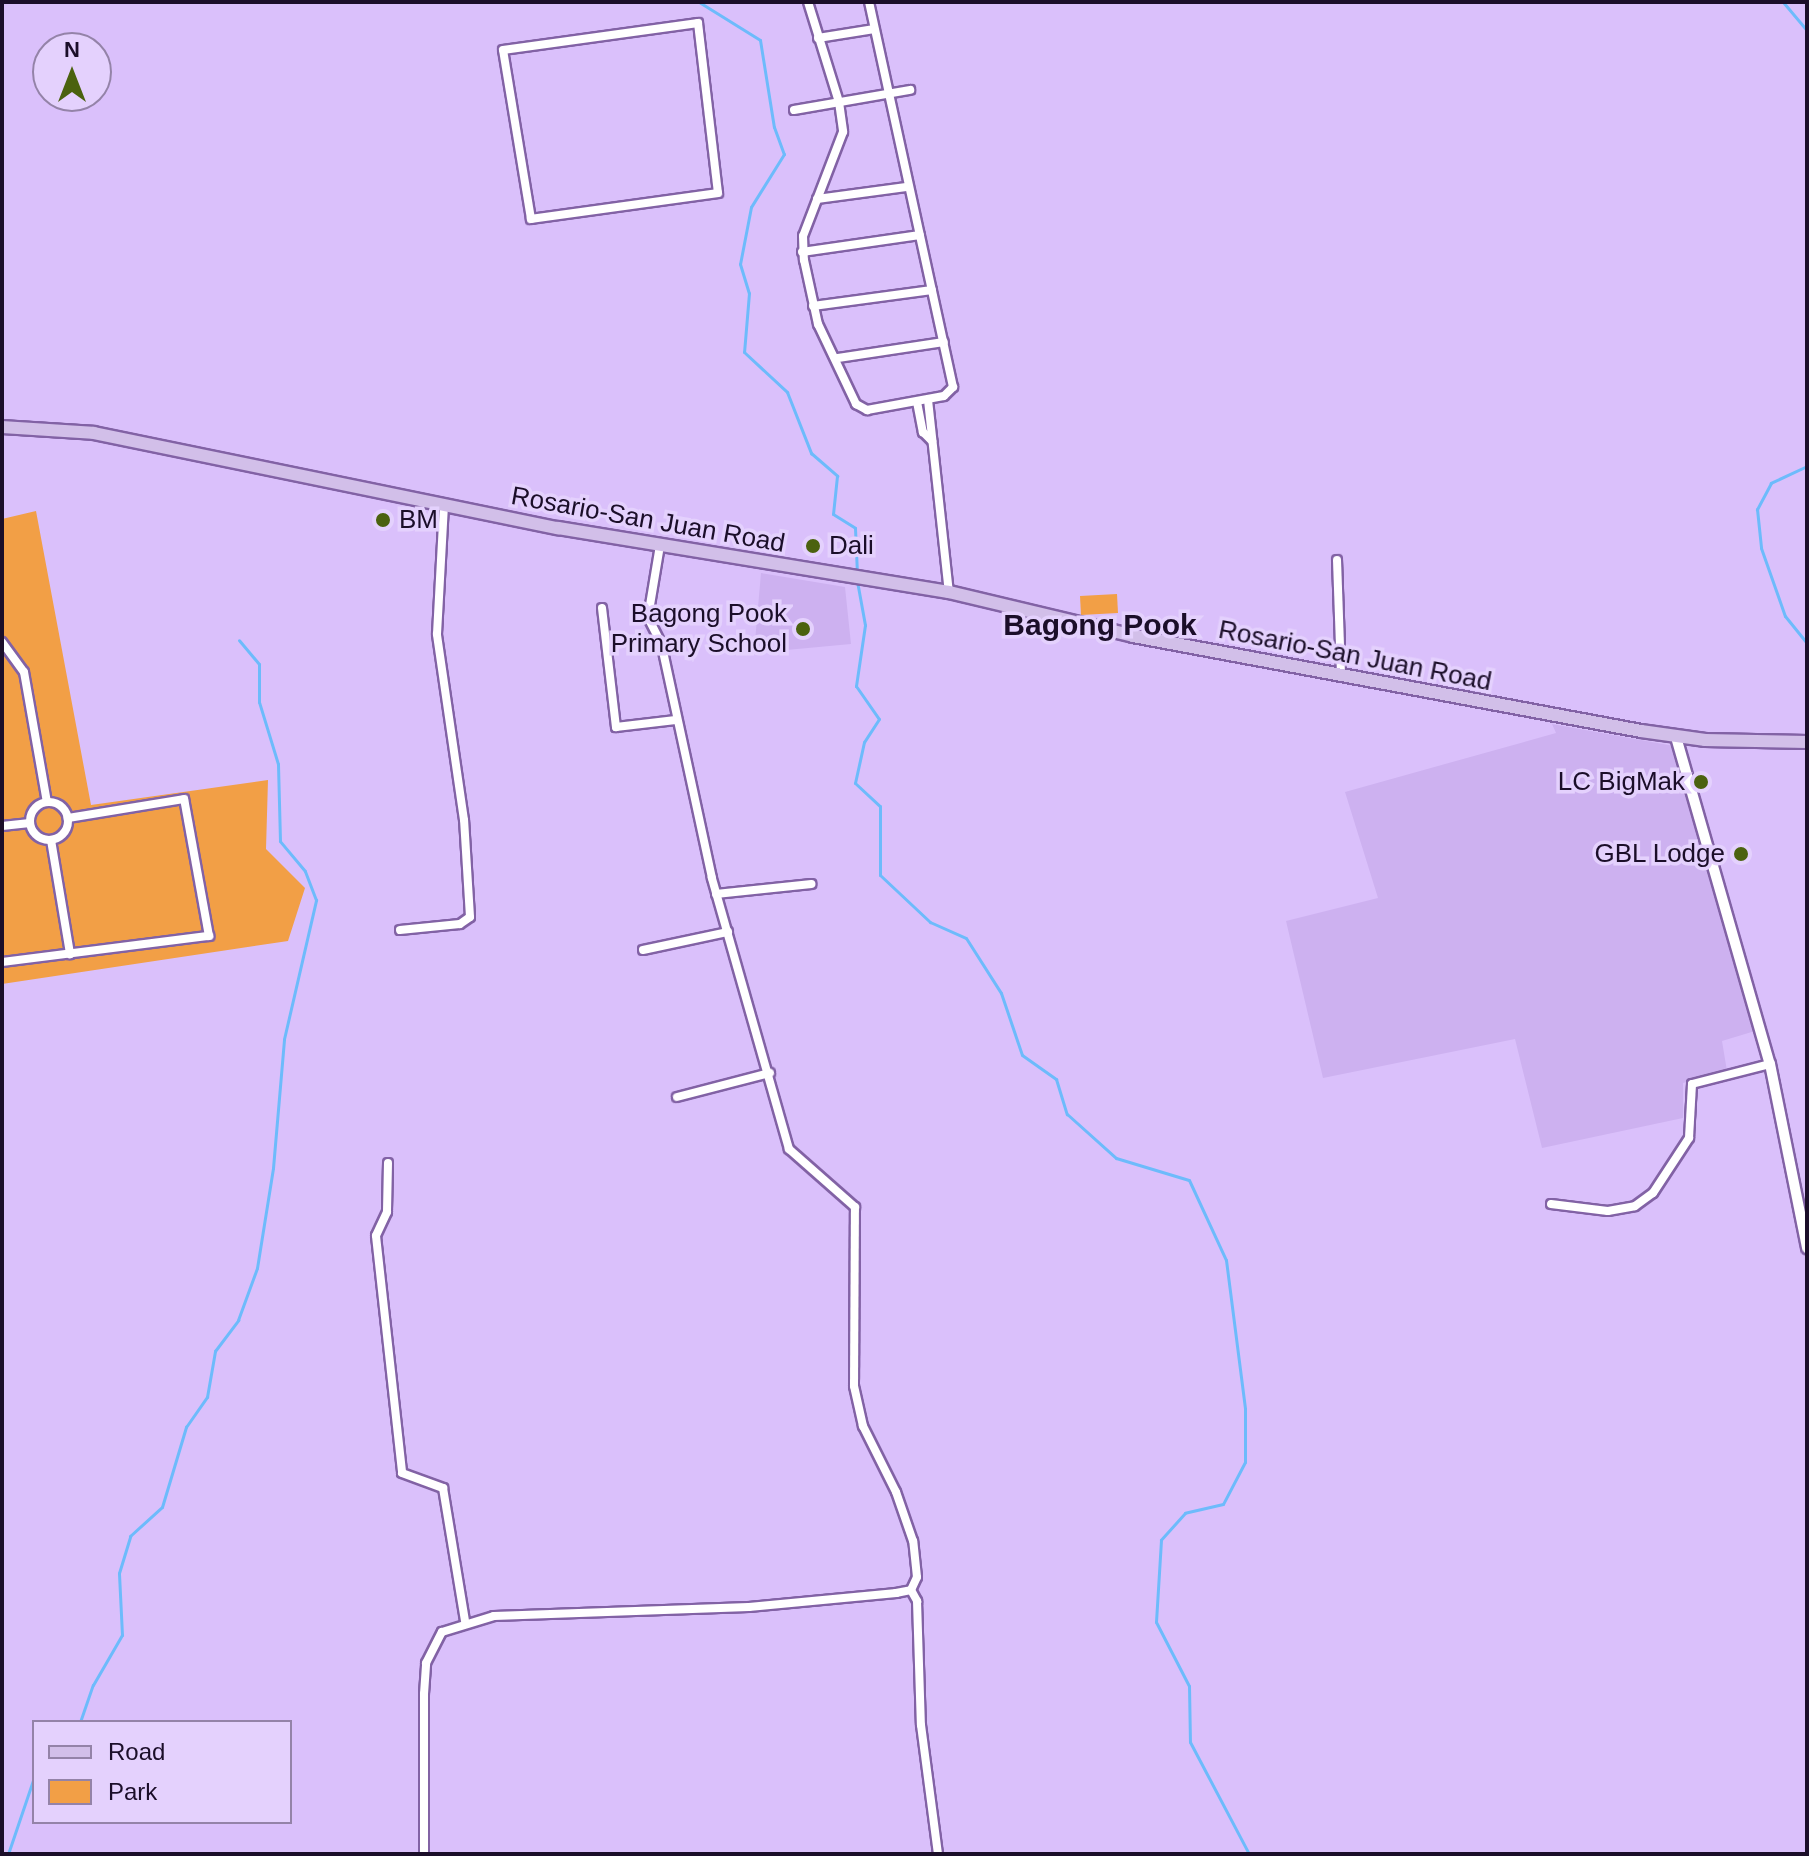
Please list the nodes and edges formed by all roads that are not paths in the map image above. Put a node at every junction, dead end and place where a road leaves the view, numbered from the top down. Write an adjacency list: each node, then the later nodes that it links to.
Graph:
1 (808, 2): 4 (street)
2 (869, 2): 3 (street)
3 (874, 29): 4 (street); 7 (street)
4 (818, 38): 8 (street)
5 (503, 50): 5 (street)
6 (910, 90): 7 (street)
7 (888, 94): 8 (street); 10 (street)
8 (839, 102): 9 (street); 11 (street)
9 (794, 110)
10 (906, 187): 11 (street); 12 (street)
11 (817, 199): 13 (street)
12 (920, 235): 13 (street); 14 (street)
13 (802, 252): 15 (street)
14 (932, 290): 15 (street); 16 (street)
15 (813, 306): 17 (street)
16 (944, 342): 17 (street); 18 (street)
17 (838, 358): 19 (street)
18 (928, 400): 19 (street); 21 (street)
19 (917, 402): 21 (street)
20 (2, 427): 22 (main road, Rosario-San Juan Road)
21 (932, 441): 25 (street)
22 (444, 505): 23 (main road, Rosario-San Juan Road); 39 (street)
23 (660, 545): 25 (main road, Rosario-San Juan Road); 29 (street)
24 (1337, 560): 28 (street)
25 (949, 592): 28 (main road, Rosario-San Juan Road)
26 (602, 608): 29 (street)
27 (2, 642): 32 (street)
28 (1341, 677): 30 (main road, Rosario-San Juan Road)
29 (676, 720): 38 (street)
30 (1676, 737): 31 (main road, Rosario-San Juan Road); 44 (street)
31 (1807, 742)
32 (47, 802): 33 (street); 34 (street)
33 (68, 818): 36 (street); 42 (street)
34 (30, 823): 35 (street); 36 (street)
35 (2, 826)
36 (51, 840): 42 (street)
37 (811, 884): 38 (street)
38 (716, 894): 40 (street)
39 (400, 930)
40 (728, 932): 41 (street); 45 (street)
41 (643, 950)
42 (70, 954): 43 (street)
43 (2, 962)
44 (1770, 1064): 48 (street); 49 (street)
45 (770, 1073): 46 (street); 50 (street)
46 (677, 1097)
47 (388, 1163): 51 (street)
48 (1551, 1204)
49 (1807, 1248)
50 (911, 1590): 51 (street); 53 (street)
51 (465, 1621): 52 (street)
52 (424, 1854)
53 (938, 1854)

